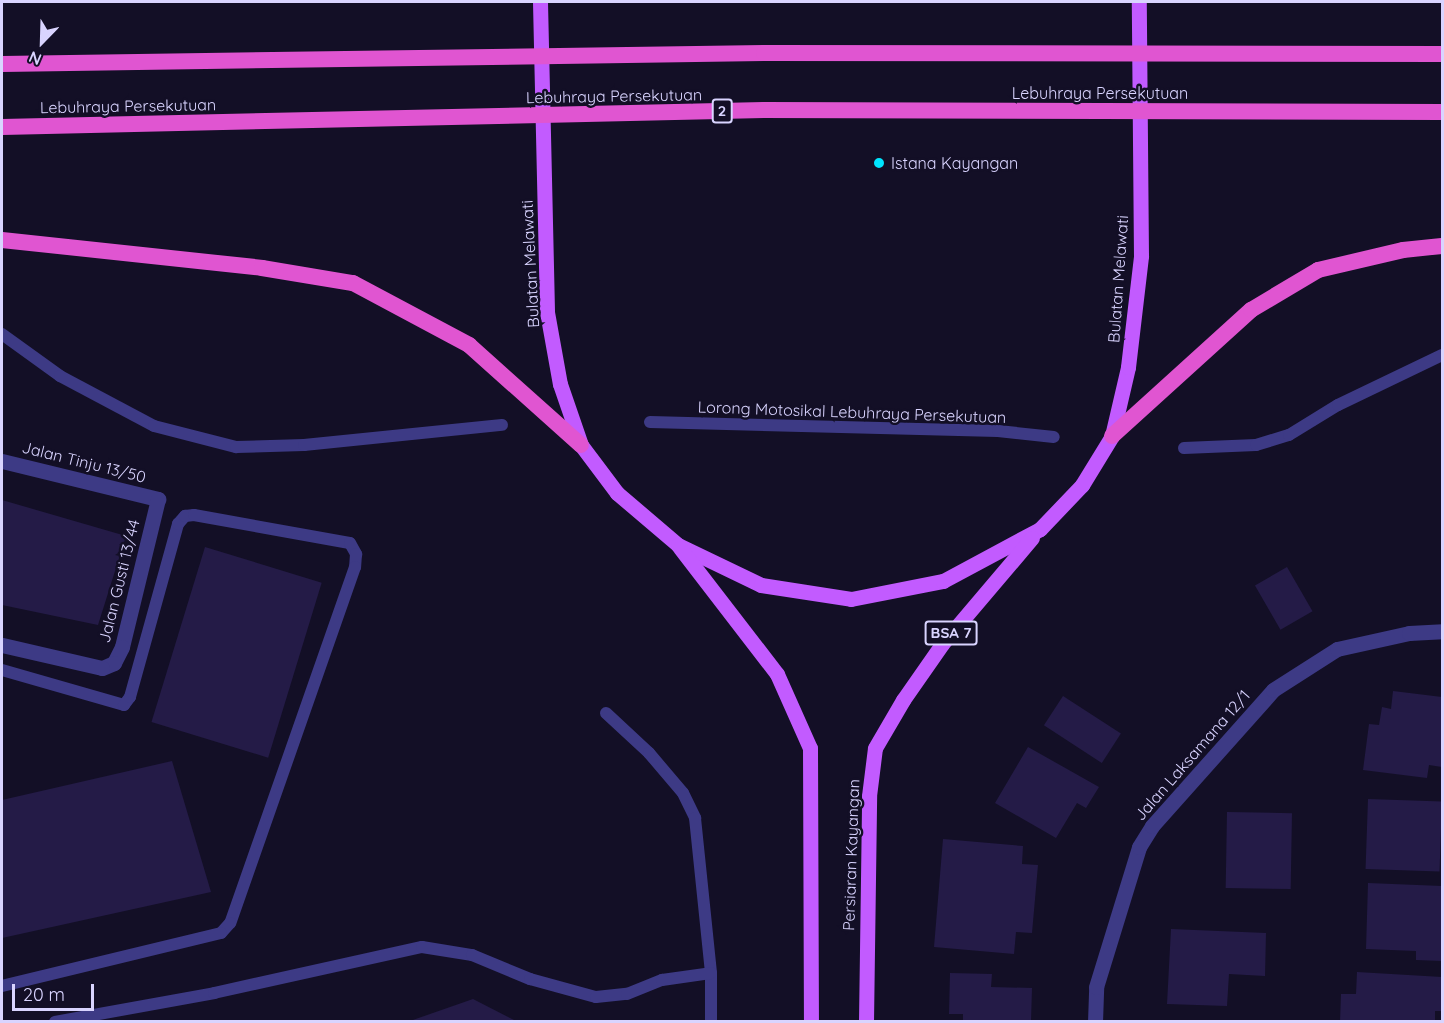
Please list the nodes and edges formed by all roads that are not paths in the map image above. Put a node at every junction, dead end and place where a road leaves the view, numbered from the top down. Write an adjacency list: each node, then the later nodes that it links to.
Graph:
1 (1139, 2): 13 (main road, Bulatan Melawati)
2 (540, 7): 15 (main road, Bulatan Melawati)
3 (1443, 54): 4 (highway)
4 (2, 64)
5 (1443, 112): 6 (highway, Lebuhraya Persekutuan / 2)
6 (2, 127)
7 (2, 240): 15 (highway)
8 (1443, 246): 13 (highway)
9 (2, 334): 12 (lane)
10 (1443, 355): 16 (lane)
11 (650, 422): 14 (lane, Lorong Motosikal Lebuhraya Persekutuan)
12 (502, 425)
13 (1112, 436): 19 (main road, Bulatan Melawati)
14 (1054, 437)
15 (581, 445): 20 (main road, Bulatan Melawati)
16 (1184, 448)
17 (2, 461): 18 (street, Jalan Tinju 13/50)
18 (158, 499): 22 (street, Jalan Gusti 13/44)
19 (1040, 529): 20 (main road, Bulatan Melawati); 30 (main road, Persiaran Kayangan / BSA 7)
20 (678, 545): 29 (main road)
21 (1443, 631): 31 (street, Jalan Laksamana 12/1)
22 (2, 645)
23 (2, 670): 26 (lane)
24 (606, 713): 25 (lane)
25 (711, 973): 27 (lane); 28 (lane)
26 (2, 986)
27 (55, 1022)
28 (711, 1022)
29 (811, 1022)
30 (866, 1022)
31 (1095, 1022)

